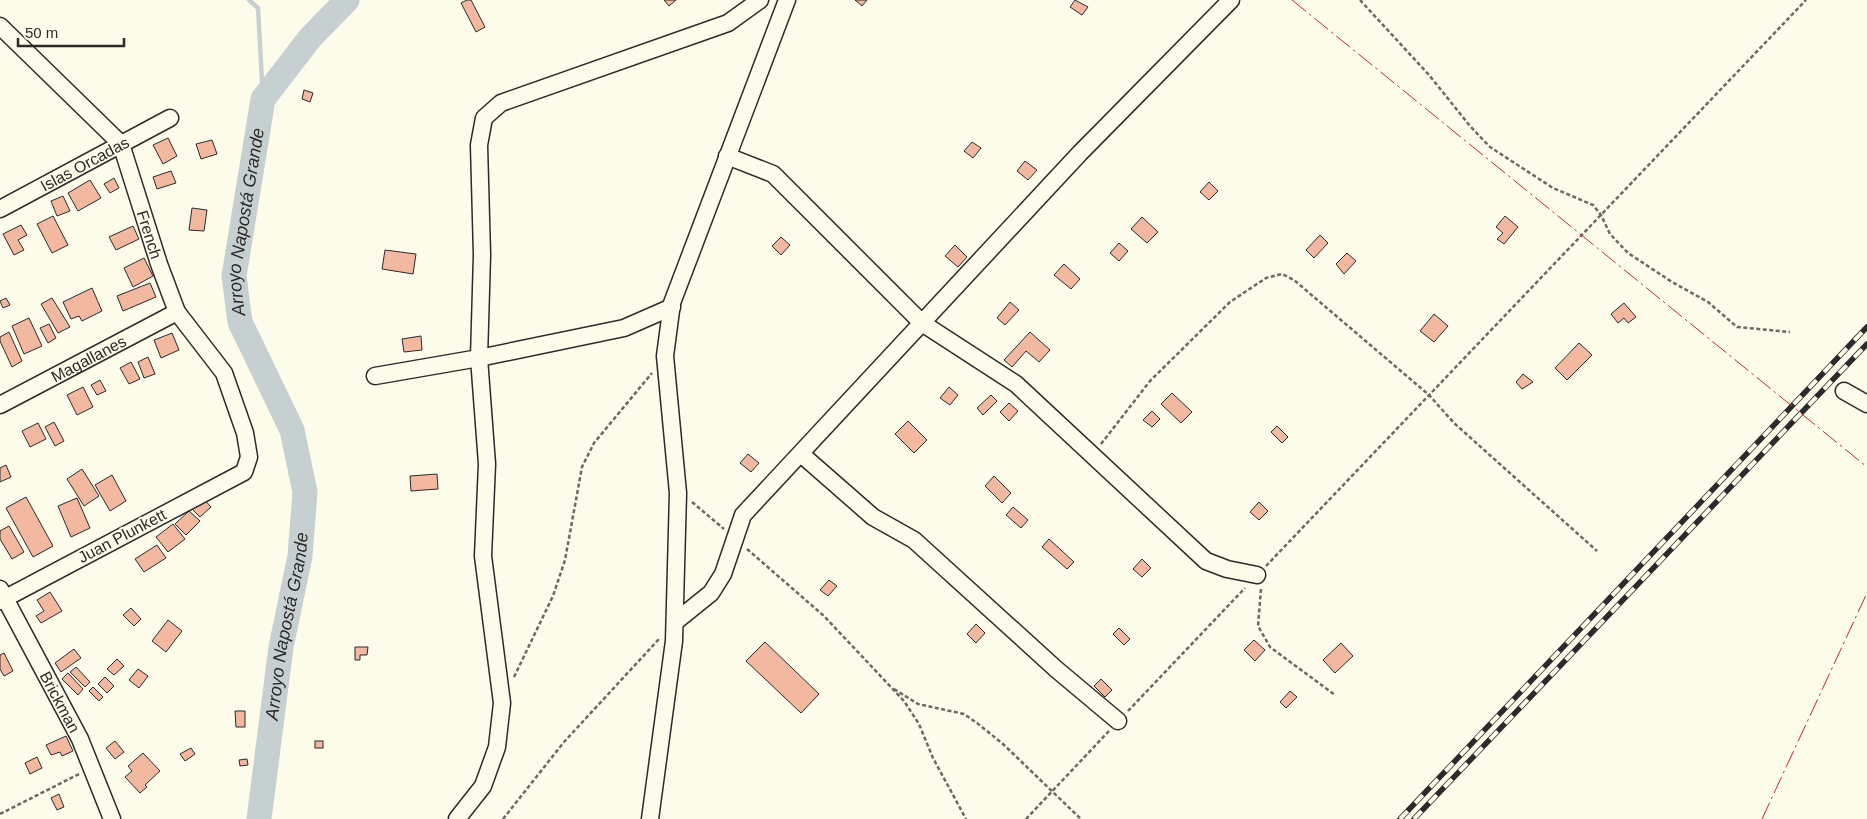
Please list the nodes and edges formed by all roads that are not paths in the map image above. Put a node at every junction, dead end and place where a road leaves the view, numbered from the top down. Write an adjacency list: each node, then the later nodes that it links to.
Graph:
1 (760, 0): 12 (street)
2 (787, 0): 7 (street)
3 (1231, 0): 11 (street)
4 (0, 26): 6 (street, French)
5 (170, 118): 6 (street, Islas Orcadas)
6 (121, 144): 8 (street, Islas Orcadas); 10 (street, French)
7 (727, 156): 9 (street); 11 (street)
8 (0, 209)
9 (672, 307): 12 (street); 21 (street)
10 (177, 312): 16 (street, Magallanes); 18 (street, French)
11 (922, 323): 17 (street); 19 (street)
12 (479, 358): 13 (street); 24 (street)
13 (375, 376)
14 (1844, 391): 15 (street)
15 (1867, 404)
16 (0, 405)
17 (801, 454): 21 (street); 22 (street)
18 (244, 472): 20 (street, Juan Plunkett)
19 (1257, 576)
20 (2, 596): 23 (street, Brickman)
21 (675, 622): 25 (street)
22 (1118, 721)
23 (112, 819)
24 (457, 819)
25 (650, 819)

